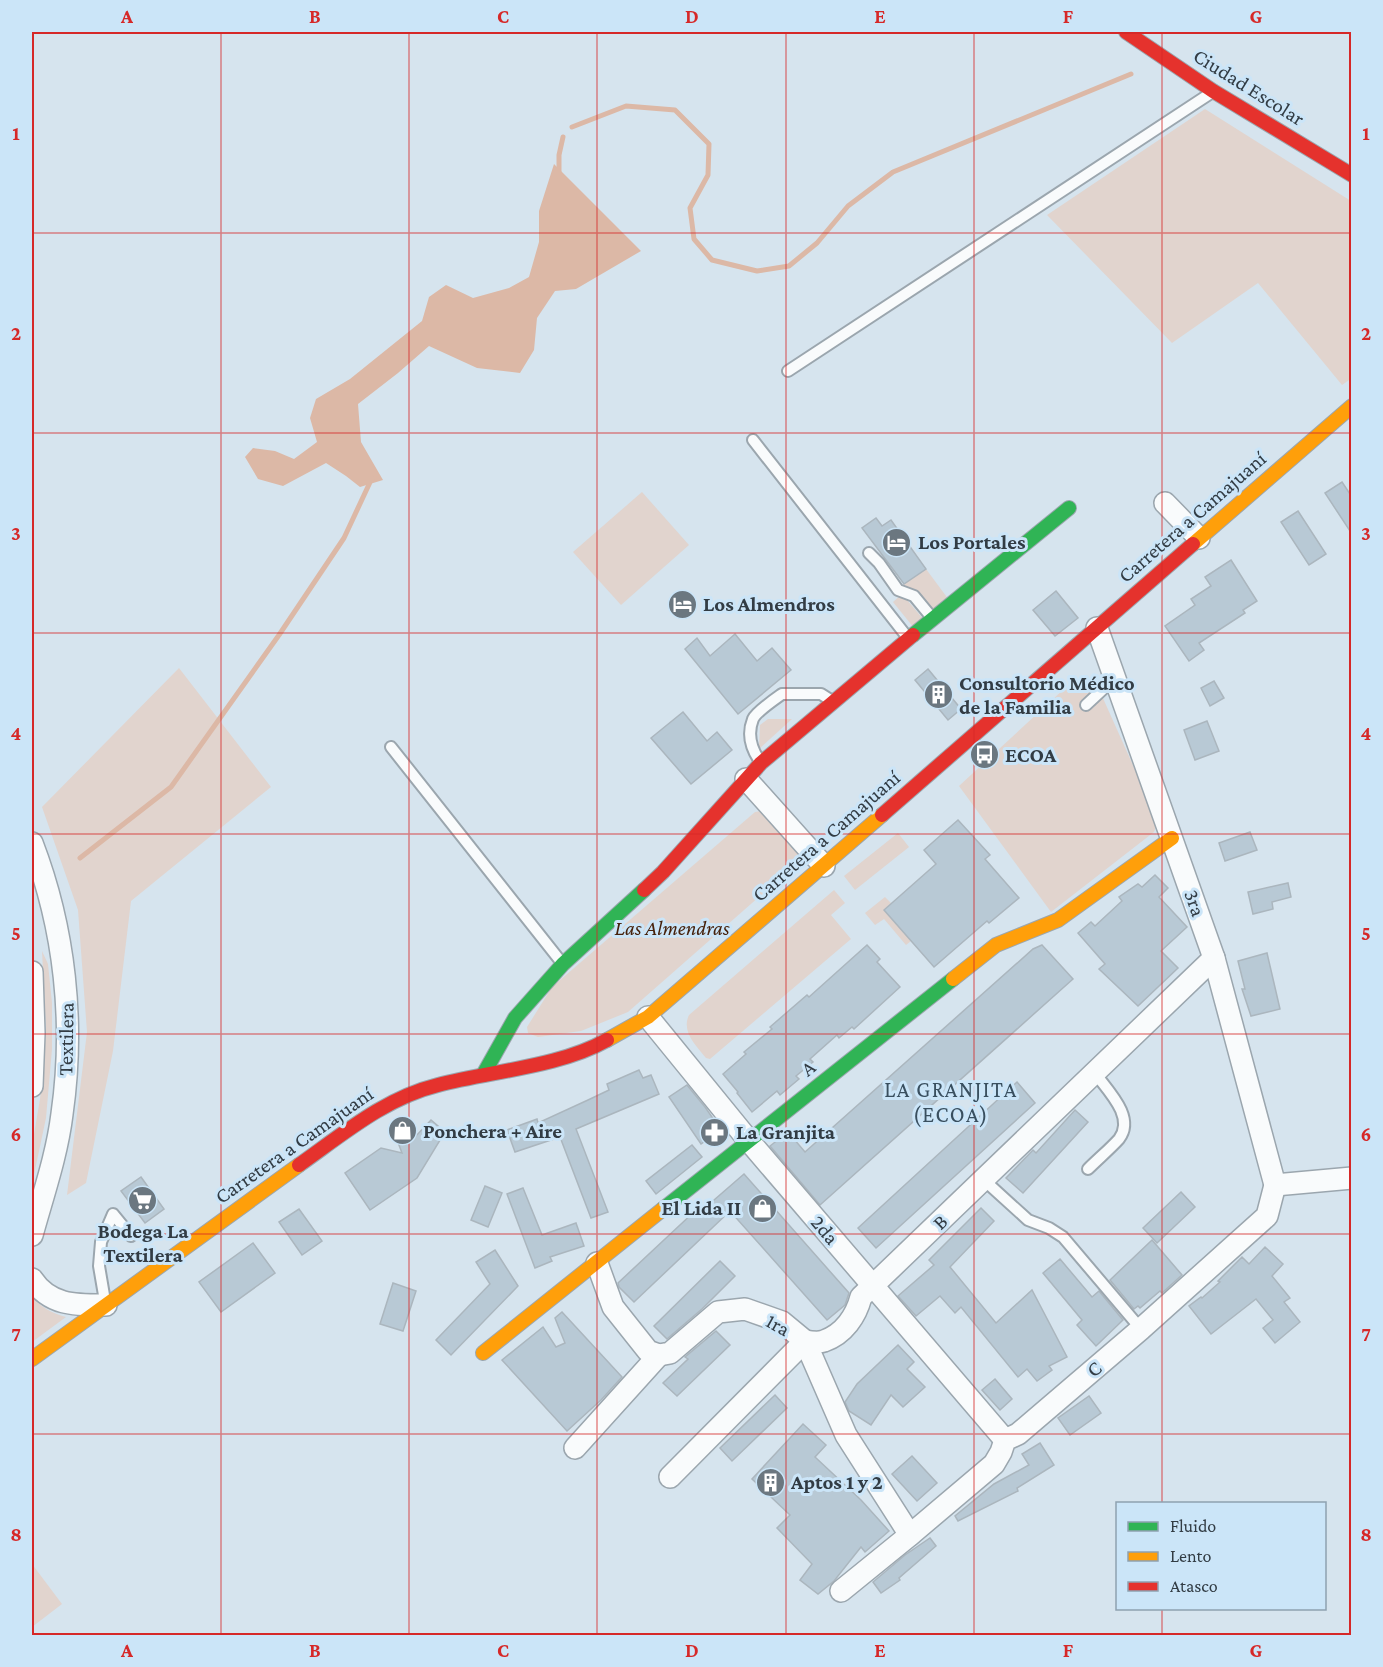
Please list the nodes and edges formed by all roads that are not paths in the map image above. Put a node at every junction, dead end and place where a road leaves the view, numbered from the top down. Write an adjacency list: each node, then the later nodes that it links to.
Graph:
1 (1126, 32): 2 (street, Ciudad Escolar)
2 (1213, 91): 3 (street, Ciudad Escolar); 4 (lane)
3 (1352, 175)
4 (788, 371)
5 (1350, 411): 9 (street, Carretera a Camajuaní)
6 (753, 440): 13 (lane)
7 (1165, 503): 9 (street)
8 (1069, 508): 11 (street)
9 (1199, 538): 12 (street, Carretera a Camajuaní)
10 (869, 553): 11 (lane)
11 (933, 619): 13 (street)
12 (1097, 628): 14 (street, 3ra); 22 (street, Carretera a Camajuaní)
13 (909, 639): 15 (street)
14 (1115, 678): 16 (lane); 20 (street, 3ra)
15 (834, 702): 18 (street); 18 (lane)
16 (1086, 705)
17 (391, 747): 24 (lane)
18 (761, 763): 19 (street)
19 (746, 779): 22 (street); 24 (street)
20 (1173, 838): 23 (street, 3ra); 30 (street, A)
21 (32, 843): 35 (street, Textilera)
22 (824, 866): 26 (street, Carretera a Camajuaní)
23 (1214, 958): 27 (street, B); 34 (street, 3ra)
24 (563, 964): 28 (street)
25 (32, 972): 29 (street, Textilera)
26 (648, 1017): 28 (street, Carretera a Camajuaní); 30 (street, 2da)
27 (1095, 1073): 31 (lane); 33 (street, B)
28 (483, 1075): 40 (street, Carretera a Camajuaní)
29 (32, 1086)
30 (749, 1141): 37 (street, A); 39 (street, 2da)
31 (1088, 1169)
32 (1352, 1178): 34 (street)
33 (984, 1180): 39 (street, B); 41 (lane)
34 (1275, 1185): 41 (street, C)
35 (32, 1235)
36 (131, 1236): 40 (lane)
37 (597, 1263): 43 (street, A); 44 (street)
38 (32, 1279): 40 (street)
39 (873, 1287): 42 (street, B); 46 (street, 2da)
40 (106, 1305): 45 (street, Carretera a Camajuaní)
41 (1141, 1329): 46 (street, C)
42 (805, 1341): 44 (street, 1ra); 48 (street); 49 (street, 1ra)
43 (483, 1353)
44 (659, 1355): 47 (street, 1ra)
45 (32, 1359)
46 (1005, 1440): 49 (street, C)
47 (575, 1448)
48 (670, 1477)
49 (910, 1535): 50 (street, C)
50 (840, 1591)

